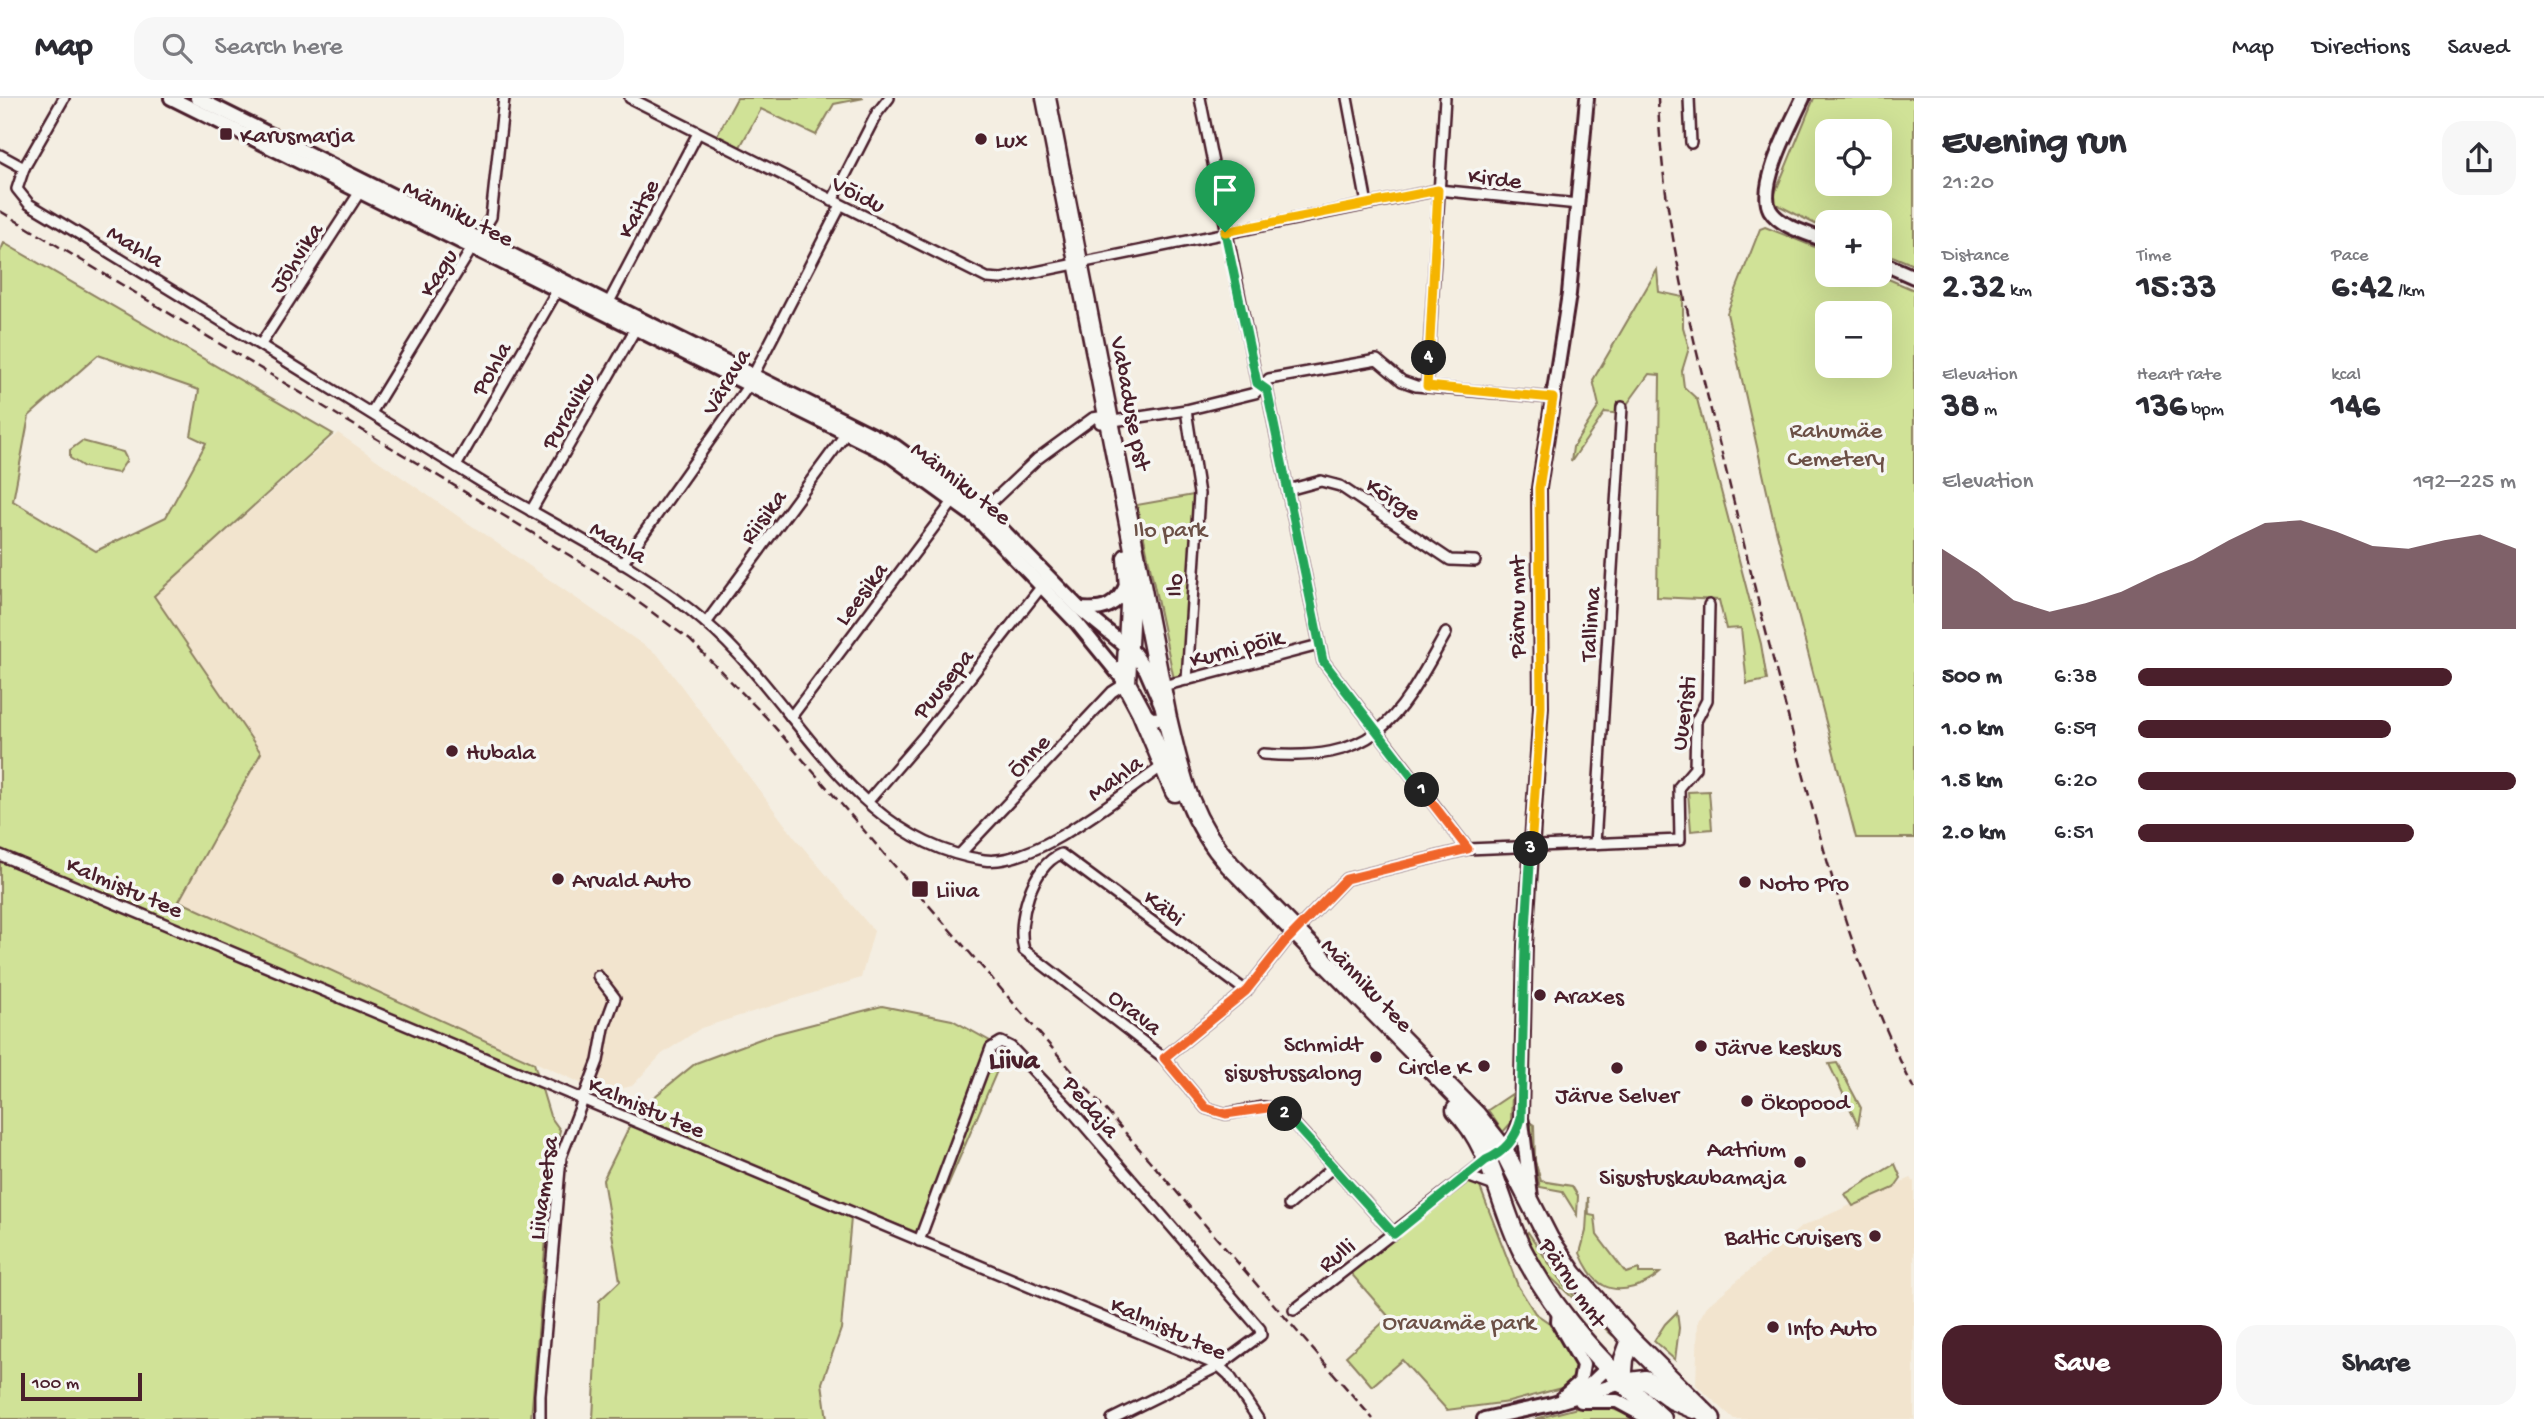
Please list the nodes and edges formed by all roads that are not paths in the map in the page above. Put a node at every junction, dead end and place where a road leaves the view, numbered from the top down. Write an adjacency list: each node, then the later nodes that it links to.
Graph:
1 (64, 98): 18 (street)
2 (171, 98): 14 (street, Männiku tee)
3 (504, 98): 26 (street, Kagu)
4 (630, 98): 15 (street, Võidu)
5 (889, 98): 21 (street, Värava)
6 (1035, 98): 27 (highway, Vabaduse pst)
7 (1046, 98): 27 (highway, Vabaduse pst)
8 (1200, 98): 24 (street)
9 (1347, 98): 22 (street)
10 (1445, 98): 20 (street)
11 (1587, 98): 23 (street, Pärnu mnt)
12 (1689, 98): 16 (street)
13 (1803, 98): 25 (street)
14 (197, 101): 19 (street, Männiku tee)
15 (698, 133): 21 (street, Võidu); 31 (street, Kaitse)
16 (1691, 143)
17 (0, 155): 18 (street)
18 (23, 168): 33 (street, Mahla)
19 (363, 186): 26 (street, Männiku tee); 33 (street, Jõhvika)
20 (1438, 190): 22 (street, Kirde); 23 (street, Kirde); 36 (street)
21 (836, 203): 27 (street, Võidu); 34 (street, Värava)
22 (1367, 204): 24 (street, Kirde)
23 (1578, 204): 37 (street, Pärnu mnt)
24 (1225, 232): 27 (street, Kirde); 35 (street)
25 (1815, 236)
26 (478, 243): 30 (street, Männiku tee); 31 (street, Männiku tee); 40 (street, Kagu)
27 (1074, 264): 41 (highway, Vabaduse pst)
28 (1892, 267): 29 (street)
29 (1914, 277)
30 (558, 289): 32 (street, Männiku tee); 43 (street, Pohla)
31 (609, 302): 34 (street, Männiku tee)
32 (636, 328): 34 (street, Männiku tee); 46 (street, Puraviku)
33 (261, 344): 40 (street, Mahla)
34 (752, 379): 42 (street, Männiku tee); 45 (street, Männiku tee); 49 (street, Värava)
35 (1262, 386): 36 (street); 39 (street); 44 (street)
36 (1427, 386): 37 (street)
37 (1553, 398): 69 (street, Pärnu mnt)
38 (1622, 407): 68 (street, Tallinna)
39 (1186, 410): 41 (street); 58 (street, Ilo)
40 (371, 413): 43 (street, Mahla)
41 (1103, 420): 47 (street); 50 (highway, Vabaduse pst); 60 (highway, Vabaduse pst)
42 (847, 432): 45 (street, Männiku tee); 54 (street, Riisika)
43 (456, 466): 46 (street, Mahla)
44 (1288, 491): 48 (street, Kõrge); 56 (street)
45 (957, 496): 47 (street, Männiku tee); 62 (street, Leesika)
46 (531, 511): 49 (street, Mahla)
47 (979, 514): 51 (street, Männiku tee)
48 (1475, 561)
49 (622, 564): 54 (street, Mahla)
50 (1130, 577): 53 (street); 57 (highway, Vabaduse pst)
51 (1049, 585): 53 (street, Männiku tee); 59 (street, Männiku tee); 67 (street, Puusepa)
52 (1709, 605): 68 (street, Uueristi)
53 (1080, 609): 57 (street, Männiku tee)
54 (706, 623): 62 (street, Mahla)
55 (1446, 634): 64 (street)
56 (1319, 645): 58 (street, Kurni põik); 64 (street)
57 (1127, 646): 59 (highway, Vabaduse pst); 63 (street, Männiku tee)
58 (1188, 680): 60 (street, Kurni põik)
59 (1126, 683): 61 (highway, Männiku tee); 72 (street, Õnne)
60 (1163, 686): 63 (highway, Vabaduse pst)
61 (1142, 711): 63 (street); 66 (highway, Männiku tee)
62 (791, 717): 67 (street, Mahla)
63 (1167, 718): 74 (highway, Männiku tee)
64 (1378, 733): 65 (street); 70 (street)
65 (1263, 754)
66 (1164, 765): 72 (street, Mahla); 74 (highway, Männiku tee)
67 (868, 801): 72 (street, Mahla)
68 (1595, 844): 69 (street, Uueristi)
69 (1531, 846): 70 (street, Uueristi); 79 (street, Pärnu mnt)
70 (1468, 849): 74 (street, Uueristi)
71 (1061, 853): 76 (street, Käbi); 77 (street, Orava)
72 (960, 854)
73 (0, 855): 78 (street, Kalmistu tee)
74 (1292, 934): 76 (street, Uueristi); 80 (highway, Männiku tee)
75 (597, 976): 78 (street, Liivametsa)
76 (1246, 991): 77 (street, Uueristi)
77 (1164, 1058): 81 (street, Orava)
78 (581, 1098): 88 (street, Kalmistu tee); 98 (street, Liivametsa)
79 (1521, 1119): 80 (street, Pärnu mnt); 83 (street, Pärnu mnt)
80 (1496, 1164): 82 (street); 82 (street, Rulli); 83 (highway, Pärnu mnt); 86 (highway, Pärnu mnt)
81 (1332, 1168): 84 (street); 85 (street, Orava)
82 (1467, 1176): 85 (street, Rulli)
83 (1532, 1201): 87 (highway, Pärnu mnt)
84 (1289, 1205)
85 (1394, 1234): 89 (street, Rulli)
86 (1516, 1239): 87 (highway); 90 (highway, Pärnu mnt)
87 (1549, 1239): 91 (highway, Pärnu mnt)
88 (919, 1241): 92 (street, Kalmistu tee); 92 (street, Pedaja)
89 (1294, 1310)
90 (1559, 1310): 93 (highway, Pärnu mnt); 96 (street)
91 (1631, 1340): 93 (highway); 94 (highway); 97 (highway, Pärnu mnt)
92 (1219, 1366): 99 (street); 100 (street, Kalmistu tee)
93 (1608, 1368): 94 (highway, Pärnu mnt); 95 (street)
94 (1622, 1383): 95 (street); 97 (highway); 103 (highway, Pärnu mnt)
95 (1579, 1394): 96 (street)
96 (1552, 1404): 101 (street); 102 (street)
97 (1709, 1417)
98 (540, 1419)
99 (1112, 1419)
100 (1258, 1419)
101 (1484, 1419)
102 (1650, 1419)
103 (1662, 1419)

